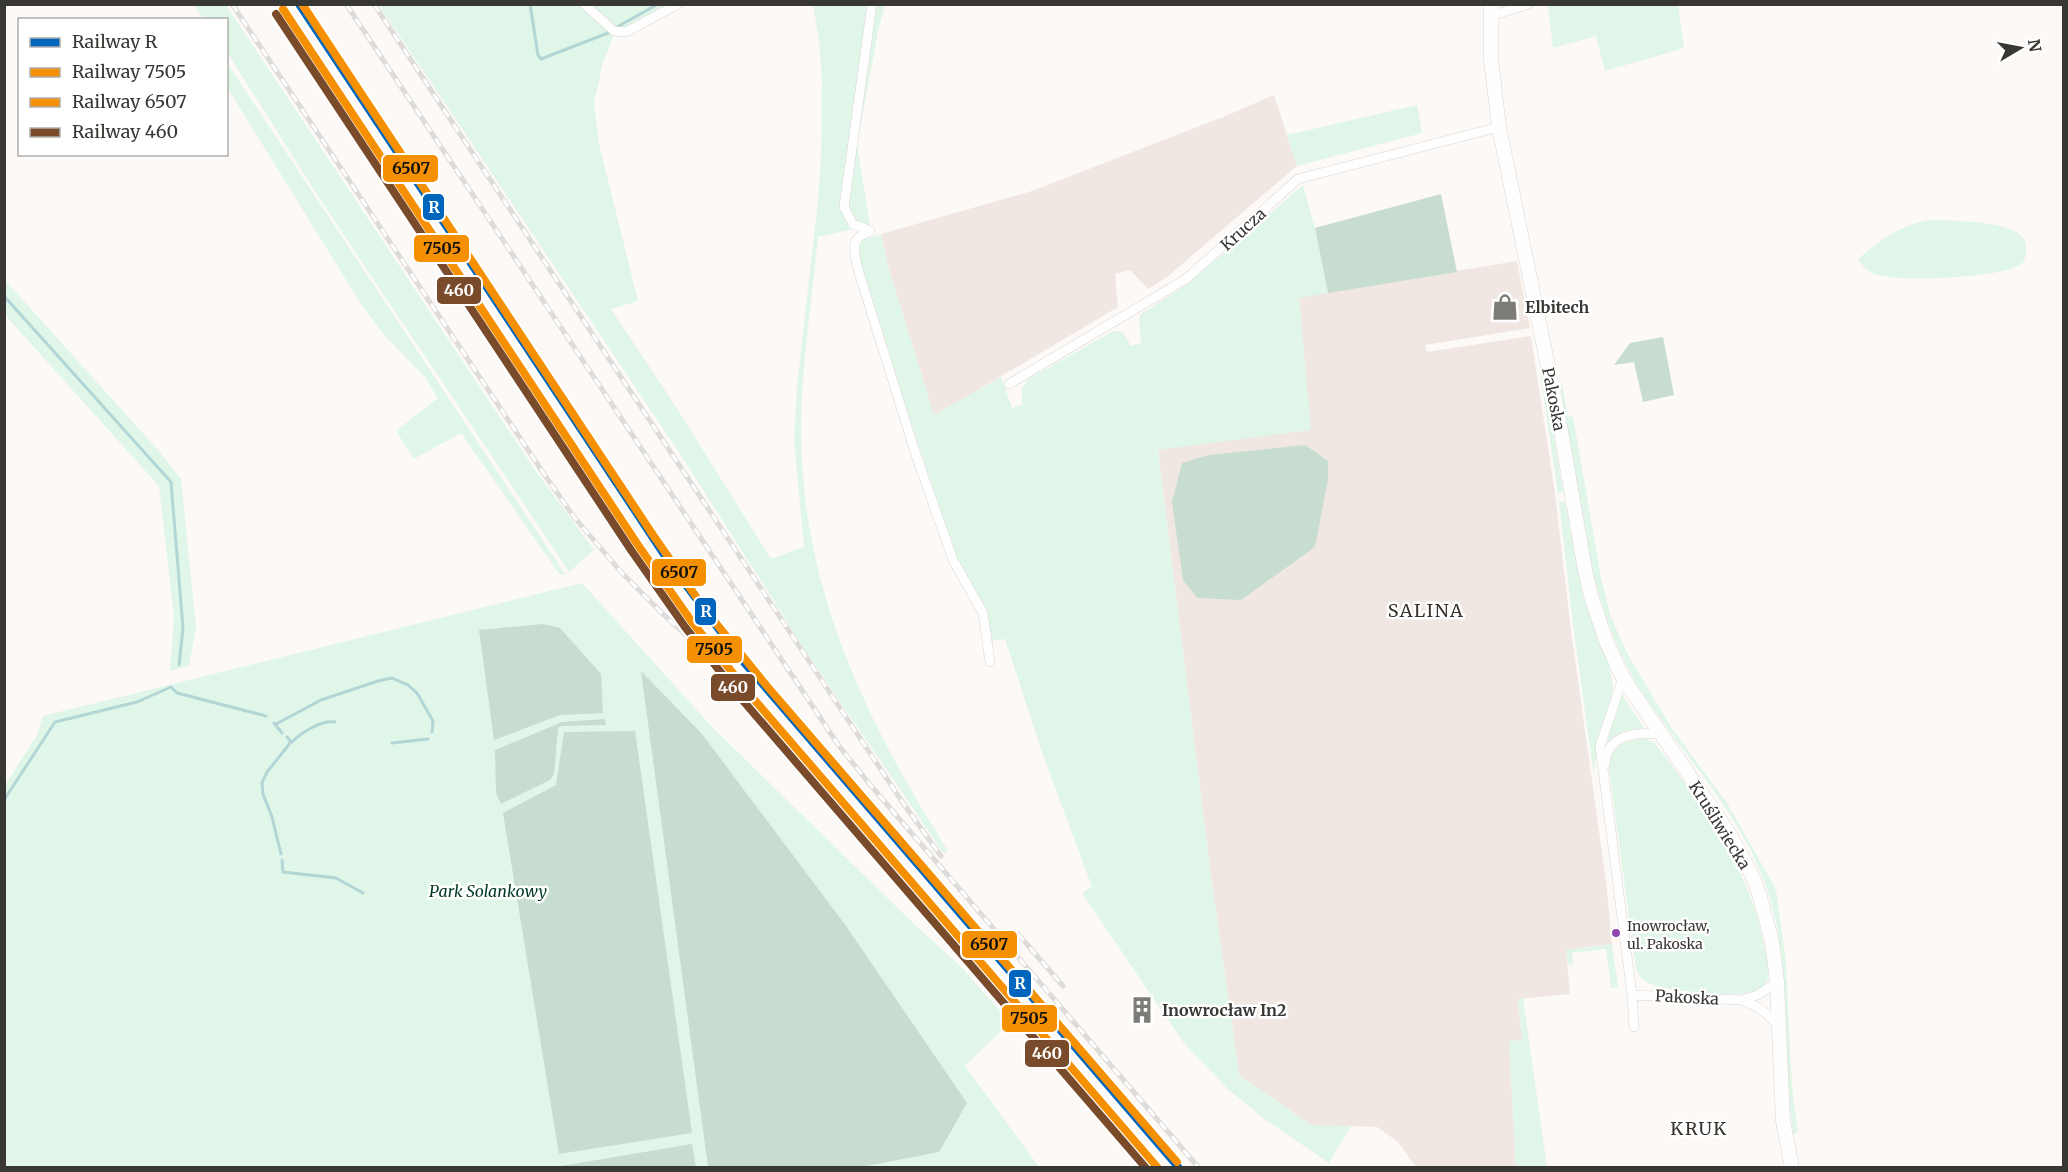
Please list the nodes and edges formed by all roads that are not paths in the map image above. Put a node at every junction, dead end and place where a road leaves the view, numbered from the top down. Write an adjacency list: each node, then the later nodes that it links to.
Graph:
1 (584, 4): 2 (street)
2 (678, 4)
3 (872, 4): 8 (street)
4 (1529, 4): 5 (street)
5 (1491, 10): 6 (main road, Pakoska)
6 (1499, 127): 7 (street, Krucza); 9 (main road, Pakoska)
7 (1009, 384)
8 (990, 662)
9 (1623, 678): 10 (main road, Kruśliwiecka); 11 (street, Pakoska)
10 (1660, 734): 11 (street, Pakoska); 12 (main road, Kruśliwiecka)
11 (1604, 775): 13 (street, Pakoska)
12 (1777, 982): 14 (street, Pakoska); 16 (main road, Kruśliwiecka)
13 (1632, 995): 14 (street, Pakoska); 15 (street, Pakoska)
14 (1741, 1000): 16 (street, Pakoska)
15 (1634, 1027)
16 (1779, 1028): 17 (main road, Kruśliwiecka)
17 (1792, 1167)

